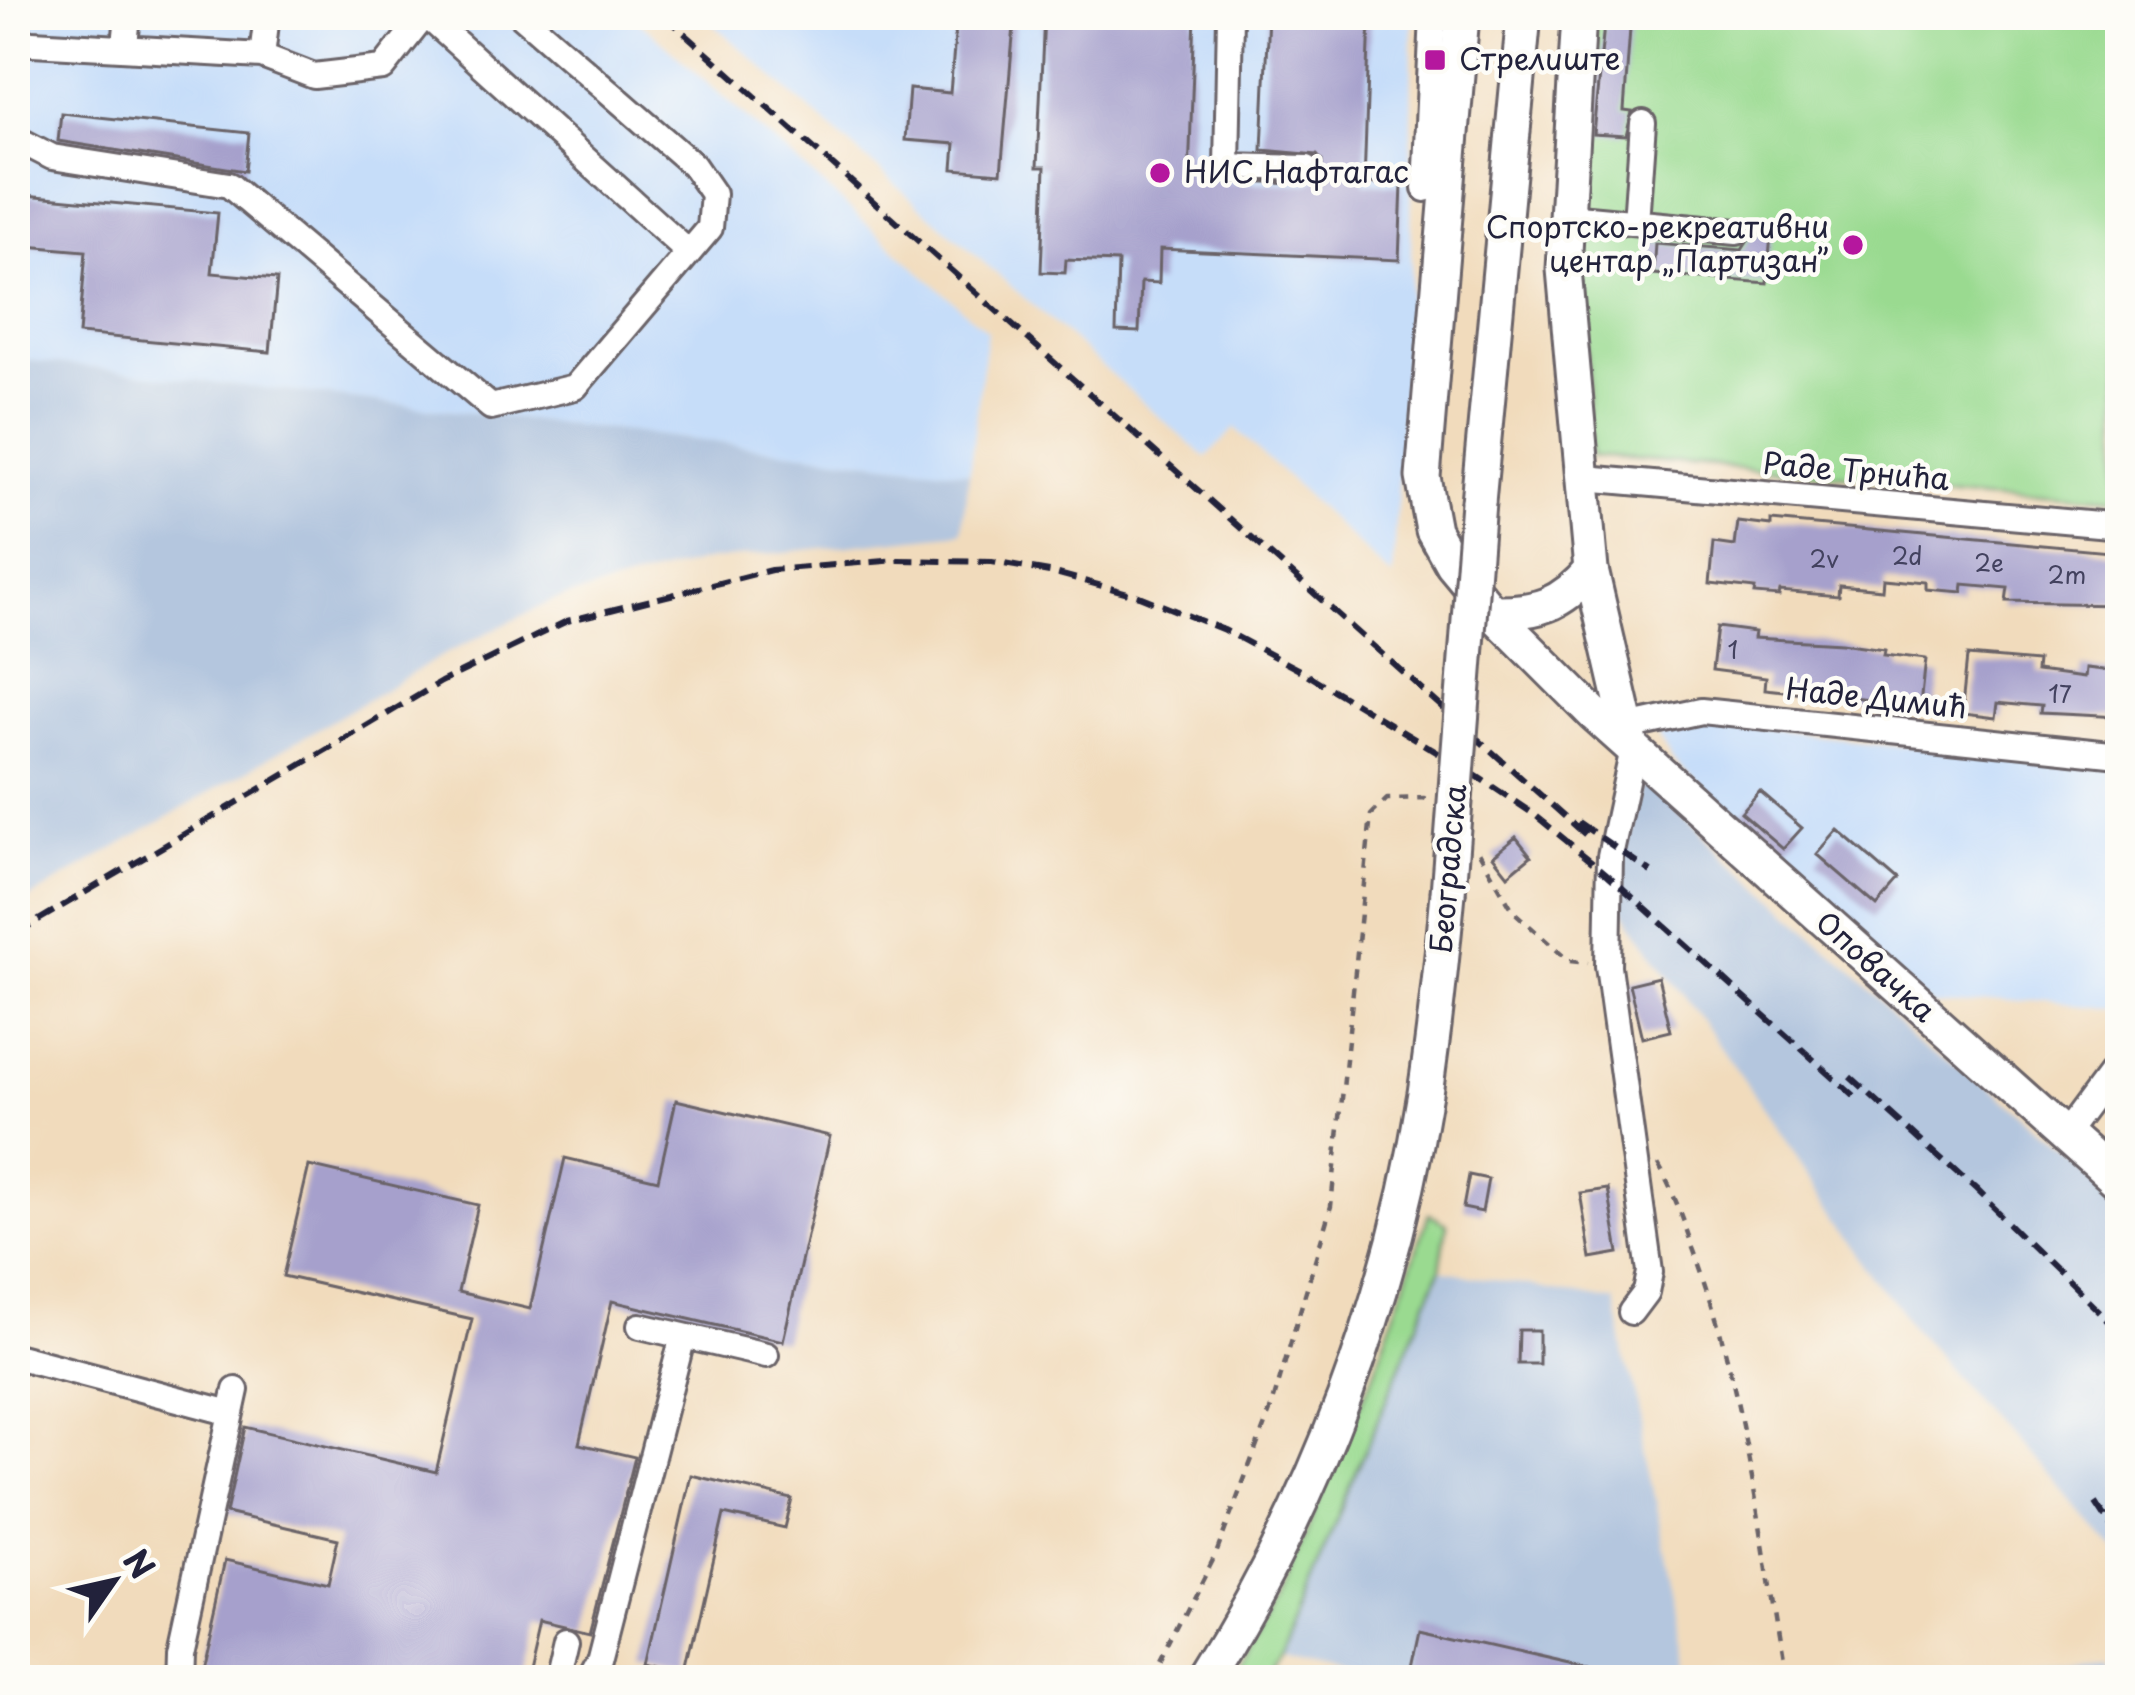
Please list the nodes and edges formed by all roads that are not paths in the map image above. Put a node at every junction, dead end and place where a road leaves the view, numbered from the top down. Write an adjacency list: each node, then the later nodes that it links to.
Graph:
1 (36, 15): 11 (street)
2 (128, 15): 12 (street)
3 (267, 15): 13 (street)
4 (425, 15): 13 (street); 21 (street)
5 (521, 15): 21 (street)
6 (1230, 15): 16 (street)
7 (1432, 15): 17 (street)
8 (1462, 15): 25 (main road, Оповачка)
9 (1524, 15): 40 (main road, Београдска, bridge)
10 (1579, 15): 18 (main road)
11 (24, 42): 12 (street)
12 (125, 45): 13 (street)
13 (262, 56)
14 (1643, 123): 19 (street)
15 (15, 138): 21 (street)
16 (1306, 168)
17 (1425, 189)
18 (1568, 216): 19 (street); 22 (main road)
19 (1636, 222): 20 (street)
20 (1737, 232)
21 (689, 253)
22 (1586, 478): 23 (street, Раде Трнића); 24 (main road)
23 (2120, 526)
24 (1591, 570): 25 (main road); 26 (main road)
25 (1492, 612): 26 (main road, Оповачка)
26 (1630, 738): 27 (street, Наде Димић); 29 (main road, Оповачка); 31 (street)
27 (2120, 755)
28 (2120, 1061): 29 (street)
29 (2065, 1135): 30 (main road, Оповачка)
30 (2120, 1184)
31 (1631, 1312)
32 (640, 1326): 33 (street)
33 (682, 1336): 34 (street); 39 (street)
34 (766, 1355)
35 (15, 1356): 37 (street)
36 (566, 1641): 38 (street)
37 (178, 1680)
38 (557, 1680)
39 (589, 1680)
40 (1204, 1680)

